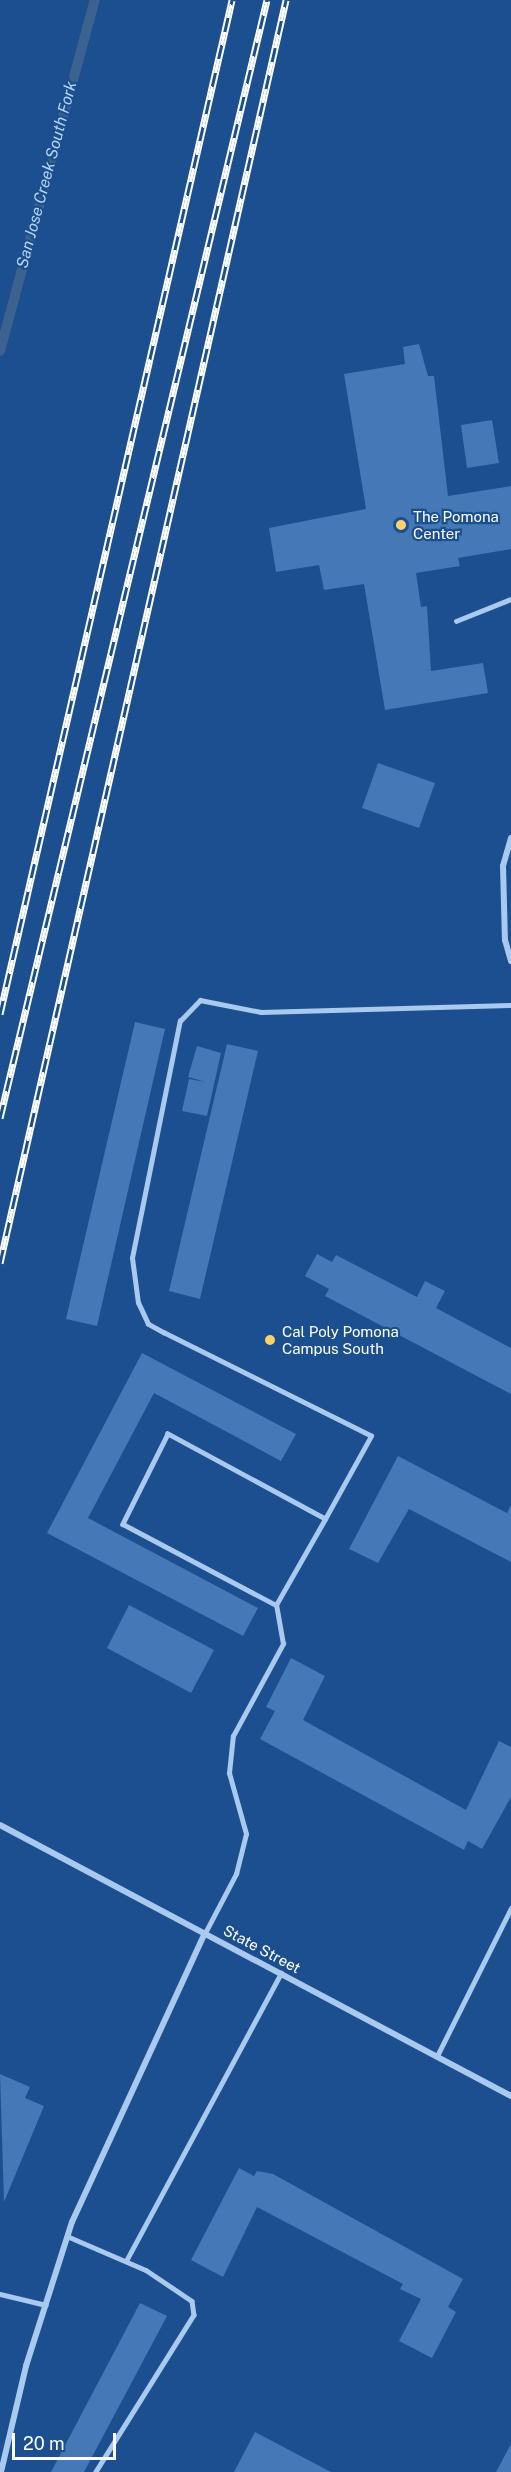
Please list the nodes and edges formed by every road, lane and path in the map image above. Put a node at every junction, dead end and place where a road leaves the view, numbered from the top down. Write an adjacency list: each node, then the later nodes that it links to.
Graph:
1 (511, 599): 2 (lane)
2 (456, 621)
3 (511, 838): 4 (street)
4 (511, 962)
5 (511, 1005): 6 (lane)
6 (325, 1519): 7 (lane); 7 (lane)
7 (276, 1605): 10 (lane)
8 (0, 1825): 10 (street, State Street)
9 (511, 1908): 12 (lane)
10 (205, 1933): 11 (street, State Street); 14 (street)
11 (281, 1973): 12 (street, State Street); 15 (lane)
12 (437, 2056): 13 (street, State Street)
13 (511, 2096)
14 (67, 2236): 15 (lane); 17 (street)
15 (126, 2261): 19 (lane)
16 (0, 2294): 17 (lane)
17 (46, 2305): 18 (street)
18 (1, 2472)
19 (96, 2472)

